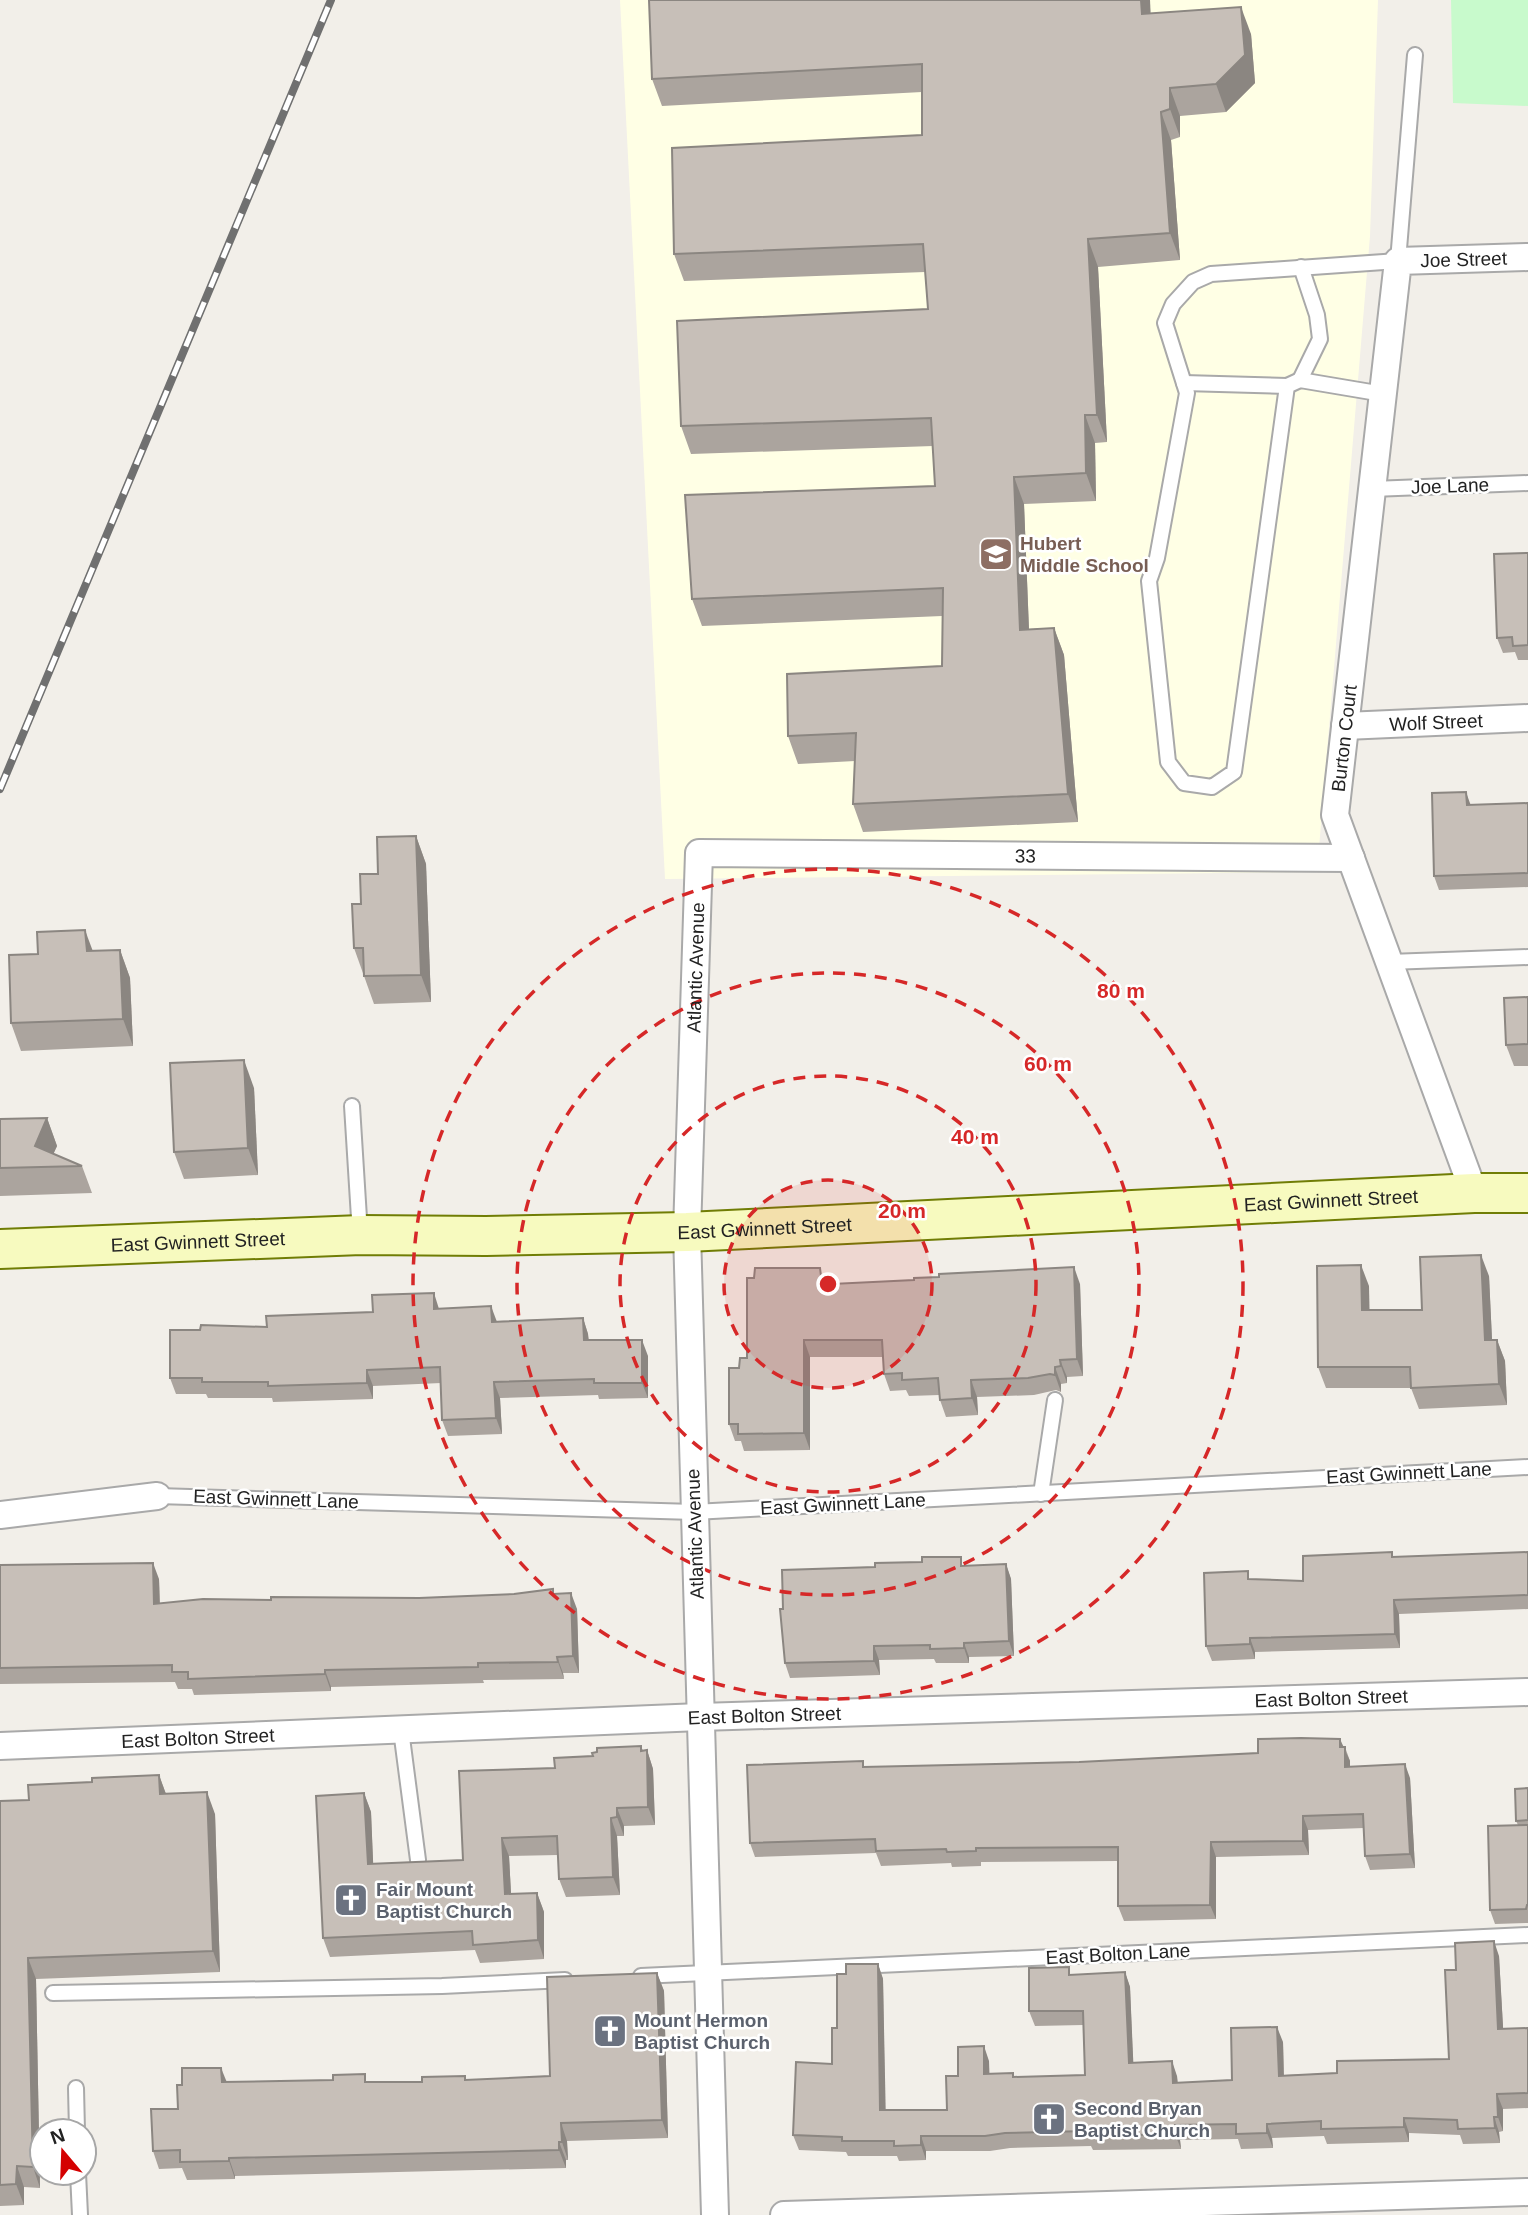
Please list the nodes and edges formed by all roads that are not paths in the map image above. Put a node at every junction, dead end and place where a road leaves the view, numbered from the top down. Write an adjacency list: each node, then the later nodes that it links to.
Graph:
1 (1415, 55): 3 (lane)
2 (1528, 257): 3 (street, Joe Street)
3 (1398, 261): 4 (lane); 7 (street, Burton Court)
4 (1301, 267): 5 (lane); 6 (lane)
5 (1184, 383): 6 (lane); 6 (lane)
6 (1294, 383): 7 (lane)
7 (1383, 394): 9 (street, Burton Court)
8 (1528, 482): 9 (lane, Joe Lane)
9 (1372, 489): 11 (street, Burton Court)
10 (1528, 718): 11 (street, Wolf Street)
11 (1345, 726): 13 (street, Burton Court)
12 (699, 853): 13 (street, 33); 19 (street, Atlantic Avenue)
13 (1351, 858): 15 (street, Burton Court)
14 (1528, 957): 15 (lane)
15 (1390, 962): 17 (street, Burton Court)
16 (352, 1106): 20 (lane)
17 (1474, 1193): 18 (main road, East Gwinnett Street); 19 (main road, East Gwinnett Street)
18 (1528, 1193)
19 (687, 1232): 20 (main road, East Gwinnett Street); 26 (street, Atlantic Avenue)
20 (360, 1235): 21 (main road, East Gwinnett Street)
21 (0, 1249)
22 (1055, 1400): 24 (lane)
23 (1528, 1467): 24 (lane, East Gwinnett Lane)
24 (1041, 1494): 26 (lane, East Gwinnett Lane)
25 (157, 1496): 26 (lane, East Gwinnett Lane); 27 (street)
26 (694, 1512): 29 (street, Atlantic Avenue)
27 (0, 1515)
28 (1528, 1692): 29 (street, East Bolton Street)
29 (700, 1717): 30 (street, East Bolton Street); 34 (street, Atlantic Avenue)
30 (401, 1730): 31 (street, East Bolton Street); 32 (lane)
31 (0, 1746)
32 (418, 1860)
33 (1528, 1935): 34 (lane, East Bolton Lane)
34 (708, 1972): 35 (lane, East Bolton Lane); 43 (street, Atlantic Avenue)
35 (624, 1976)
36 (582, 1979): 37 (lane)
37 (53, 1993)
38 (76, 2088): 39 (lane)
39 (77, 2117)
40 (79, 2187): 42 (lane)
41 (1528, 2192): 44 (street)
42 (80, 2215)
43 (715, 2215)
44 (784, 2215)

